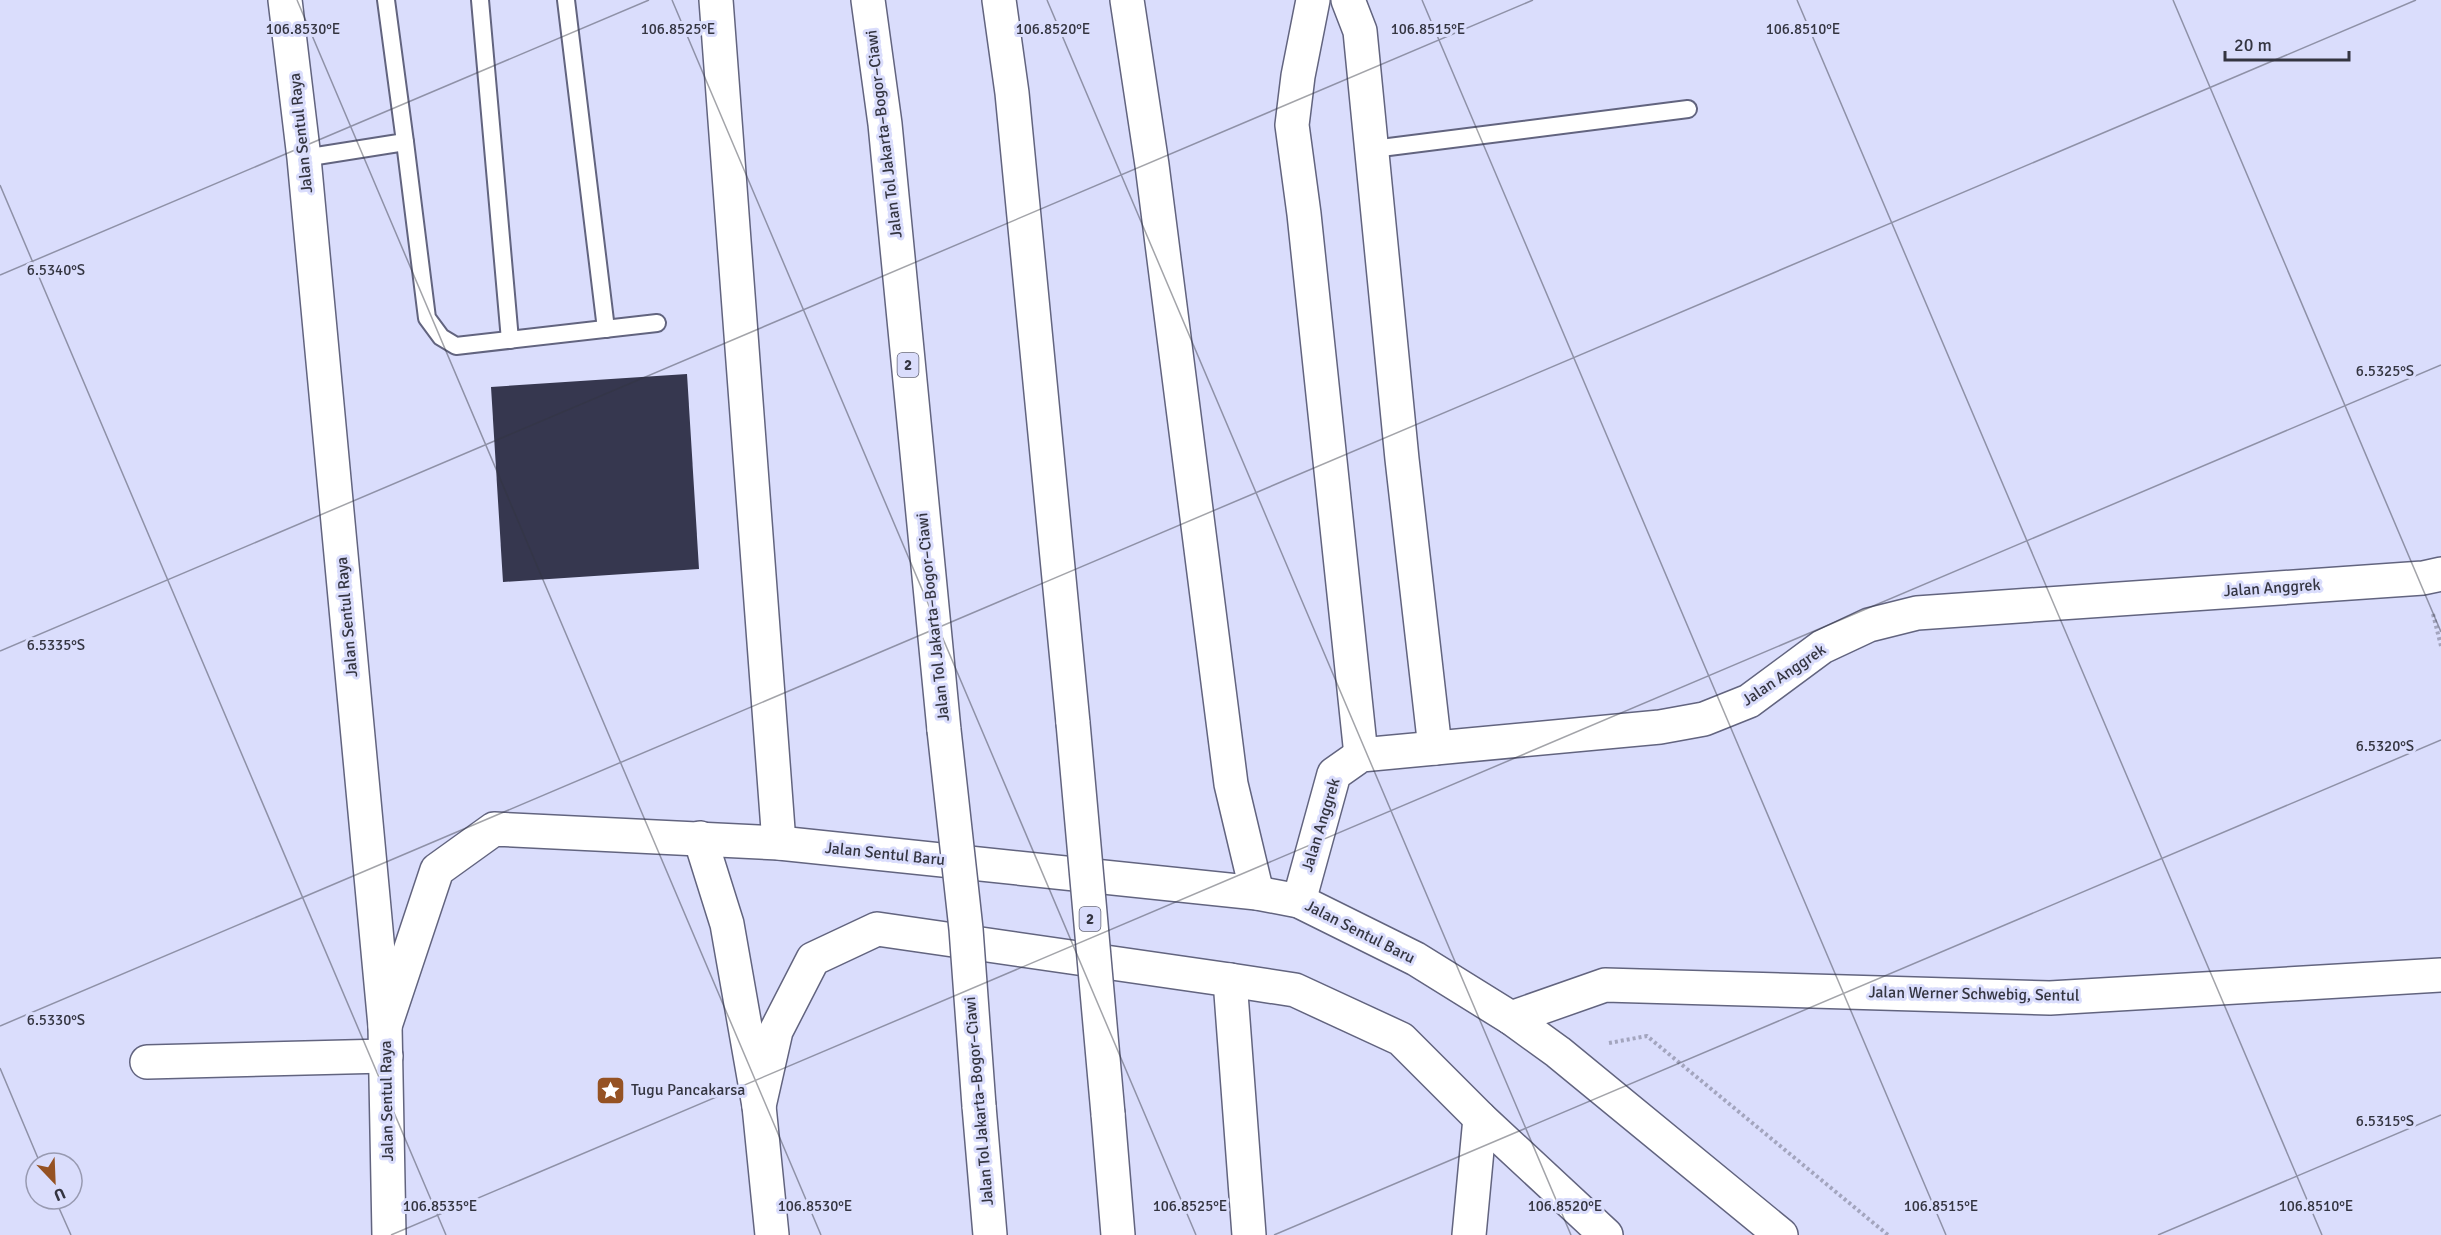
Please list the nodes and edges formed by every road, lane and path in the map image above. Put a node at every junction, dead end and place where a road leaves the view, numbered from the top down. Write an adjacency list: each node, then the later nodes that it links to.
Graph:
1 (285, 0): 14 (main road, Jalan Sentul Raya)
2 (386, 0): 12 (lane)
3 (480, 0): 17 (lane)
4 (566, 0): 16 (lane)
5 (716, 0): 22 (main road)
6 (868, 0): 35 (main road, Jalan Tol Jakarta–Bogor–Ciawi / 2, bridge)
7 (999, 0): 36 (main road, 2, bridge)
8 (1127, 0): 23 (main road)
9 (1313, 0): 20 (main road)
10 (1348, 0): 13 (main road)
11 (1688, 109): 13 (lane)
12 (405, 142): 14 (lane); 17 (lane)
13 (1373, 149): 19 (main road)
14 (304, 158): 28 (main road, Jalan Sentul Raya)
15 (657, 323): 16 (lane)
16 (606, 329): 17 (lane)
17 (510, 340)
18 (2441, 574): 19 (main road, Jalan Anggrek)
19 (1435, 748): 20 (main road, Jalan Anggrek)
20 (1361, 755): 24 (main road, Jalan Anggrek)
21 (700, 838): 22 (main road, Jalan Sentul Baru); 28 (main road, Jalan Sentul Baru); 31 (main road)
22 (779, 843): 23 (main road, Jalan Sentul Baru)
23 (1257, 893): 24 (main road, Jalan Sentul Baru)
24 (1299, 901): 27 (main road, Jalan Sentul Baru)
25 (2441, 975): 27 (main road, Jalan Werner Schwebig, Sentul)
26 (1230, 980): 31 (main road); 32 (main road); 37 (main road)
27 (1512, 1018): 29 (main road, Jalan Sentul Baru)
28 (385, 1041): 30 (main road); 33 (main road, Jalan Sentul Raya)
29 (1558, 1052): 40 (main road, Jalan Sentul Baru); 41 (path)
30 (147, 1062)
31 (759, 1106): 34 (main road)
32 (1480, 1118): 38 (main road); 39 (main road)
33 (389, 1235)
34 (772, 1235)
35 (990, 1235)
36 (1118, 1235)
37 (1249, 1235)
38 (1469, 1235)
39 (1606, 1235)
40 (1781, 1235)
41 (1888, 1235)

